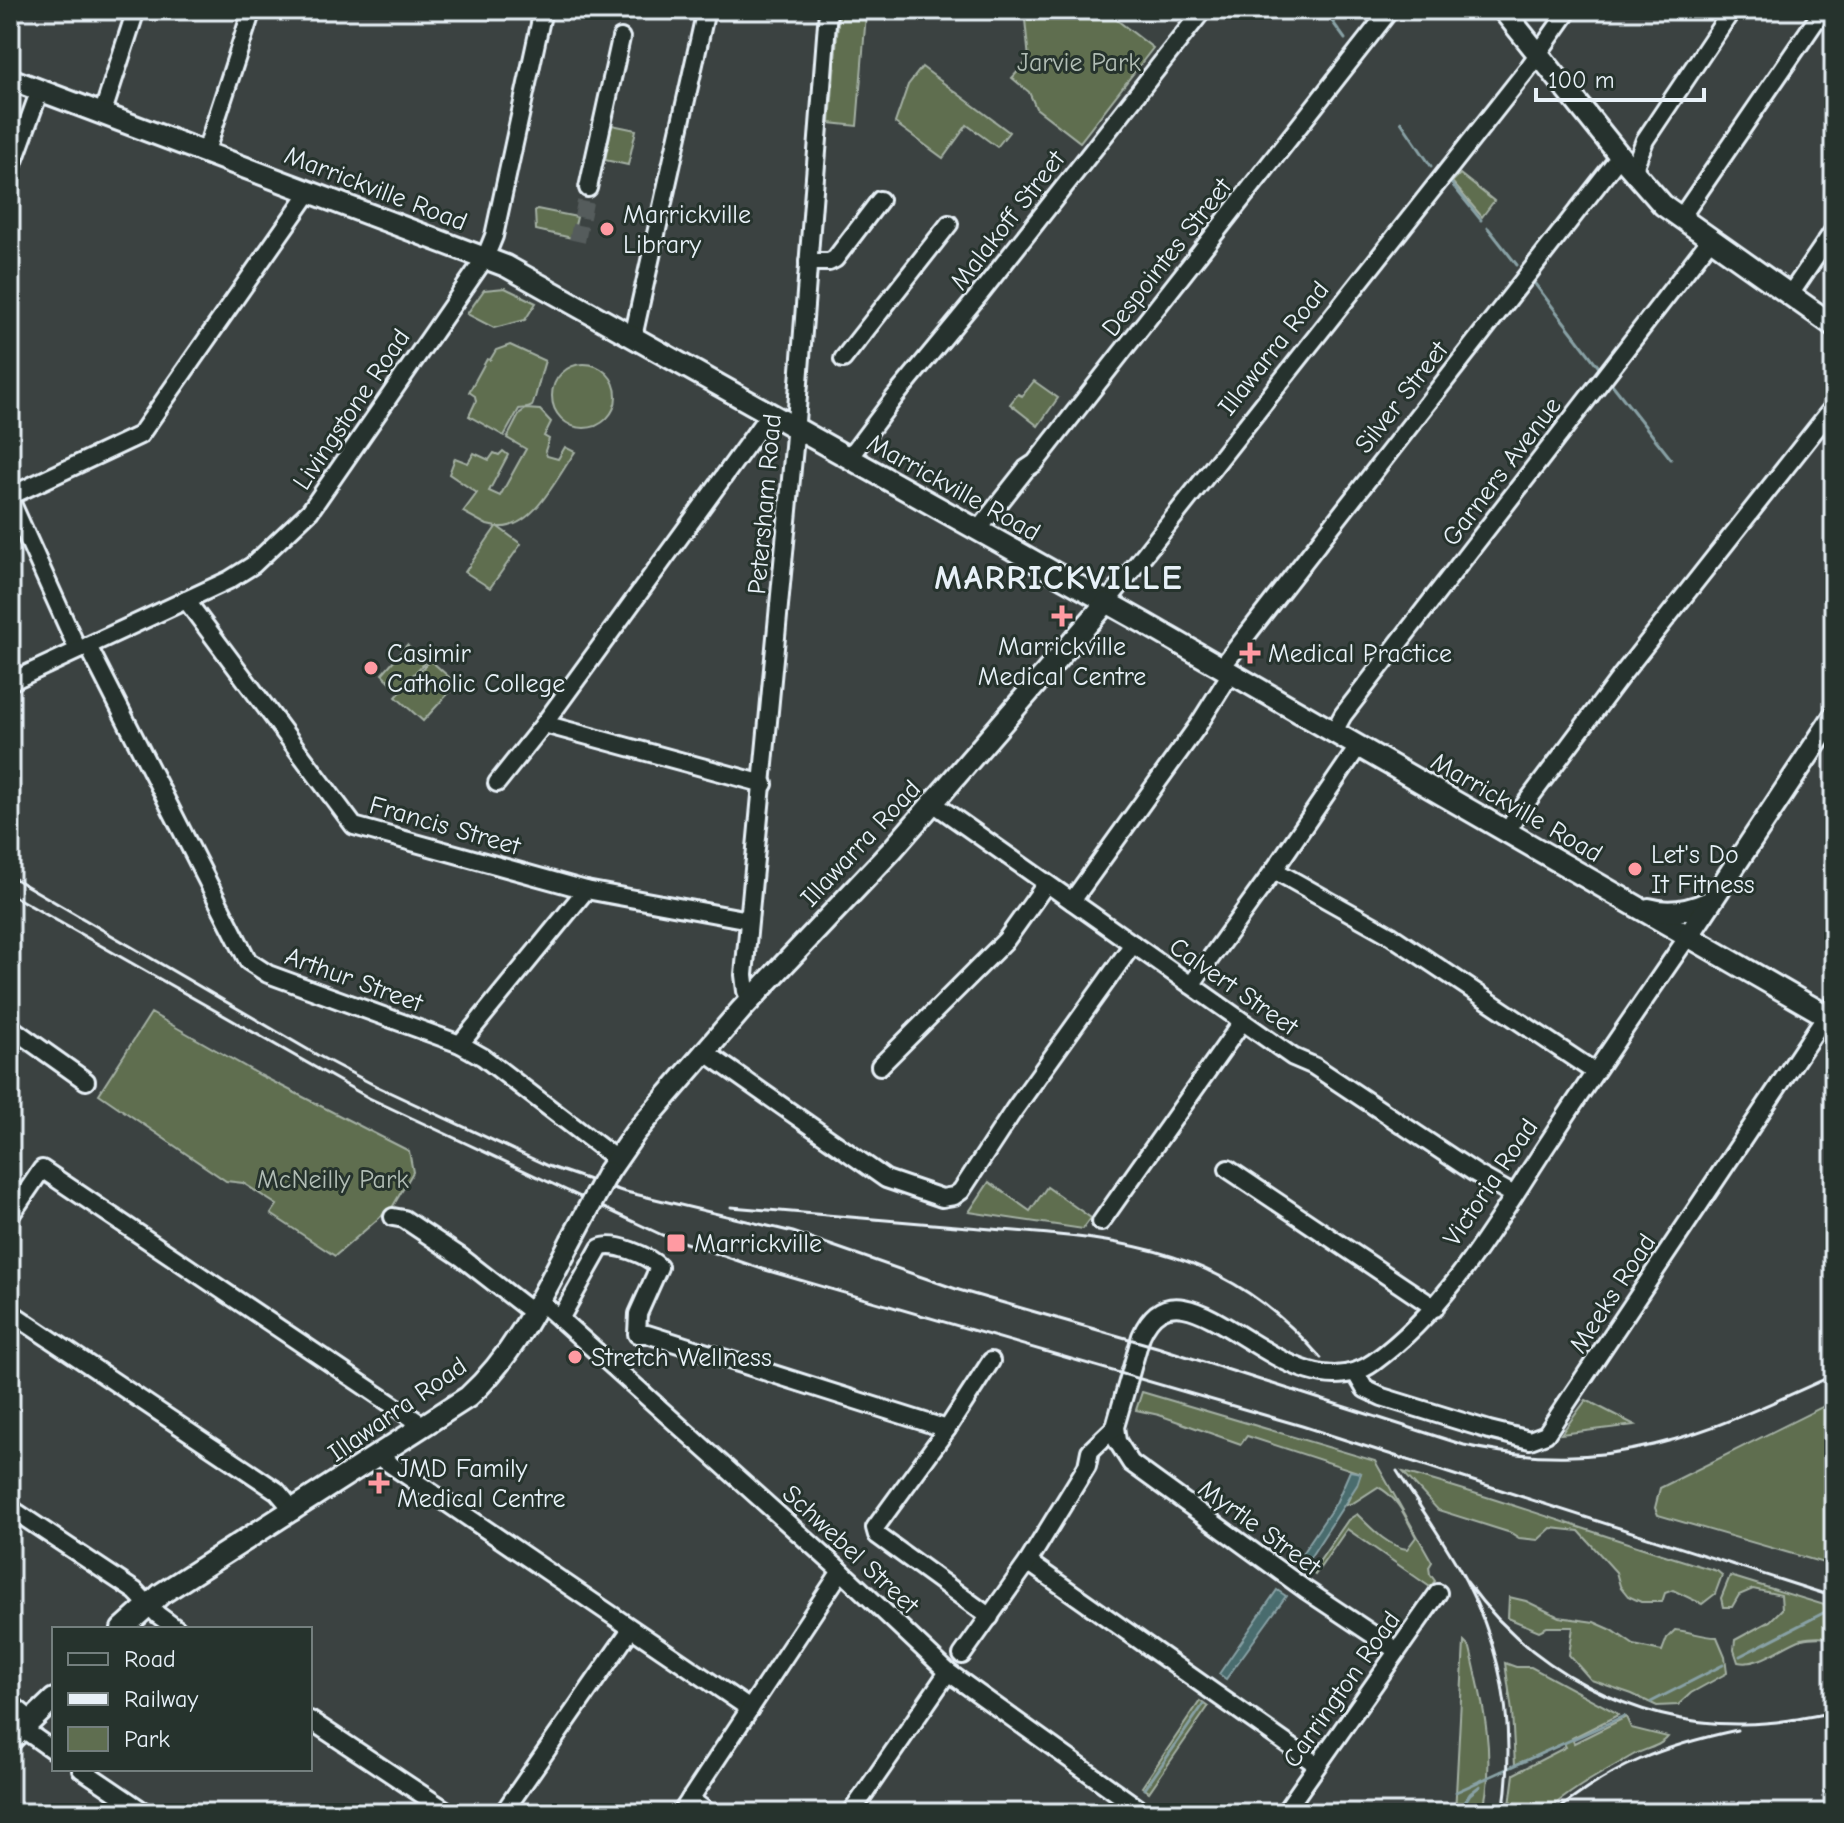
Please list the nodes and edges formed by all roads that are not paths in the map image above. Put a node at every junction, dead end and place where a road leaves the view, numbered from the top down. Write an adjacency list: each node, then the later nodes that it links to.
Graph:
1 (136, 10): 16 (street)
2 (252, 10): 18 (street)
3 (543, 10): 29 (street, Livingstone Road)
4 (706, 10): 33 (street)
5 (828, 10): 30 (street, Petersham Road)
6 (1203, 10): 38 (street, Malakoff Street)
7 (1390, 10): 40 (street, Despointes Street)
8 (1503, 10): 13 (main road)
9 (1569, 10): 13 (street, Illawarra Road)
10 (1732, 10): 17 (street)
11 (1823, 10): 25 (street)
12 (621, 38): 22 (street)
13 (1538, 55): 19 (main road); 42 (street, Illawarra Road)
14 (10, 79): 15 (main road, Marrickville Road)
15 (40, 90): 16 (main road, Marrickville Road); 20 (street)
16 (103, 112): 18 (main road, Marrickville Road)
17 (1645, 140): 19 (street); 21 (street)
18 (206, 151): 23 (main road, Marrickville Road)
19 (1617, 153): 21 (main road); 44 (street, Silver Street)
20 (10, 172)
21 (1635, 174): 25 (main road)
22 (588, 188)
23 (310, 191): 29 (main road, Marrickville Road); 39 (street)
24 (880, 200): 30 (street)
25 (1680, 219): 28 (main road)
26 (949, 224): 34 (street)
27 (1834, 230): 31 (street)
28 (1710, 240): 31 (main road); 48 (street, Garners Avenue)
29 (485, 258): 33 (main road, Marrickville Road); 41 (street, Livingstone Road)
30 (808, 262): 37 (street, Petersham Road)
31 (1789, 296): 32 (main road)
32 (1834, 326)
33 (633, 337): 36 (main road, Marrickville Road)
34 (843, 359)
35 (1834, 406): 53 (street)
36 (770, 413): 37 (main road, Marrickville Road); 47 (street)
37 (795, 428): 38 (main road, Marrickville Road); 51 (street, Petersham Road)
38 (846, 456): 40 (main road, Marrickville Road)
39 (10, 498): 43 (street, Arthur Street)
40 (978, 530): 42 (main road, Marrickville Road)
41 (186, 600): 43 (street, Livingstone Road); 56 (street, Francis Street)
42 (1106, 603): 44 (main road, Marrickville Road); 52 (main road, Illawarra Road)
43 (83, 648): 45 (street, Livingstone Road); 68 (street, Arthur Street)
44 (1226, 670): 48 (main road, Marrickville Road); 57 (street, Silver Street)
45 (10, 682)
46 (1834, 716): 58 (main road, Victoria Road)
47 (544, 724): 50 (street); 51 (street)
48 (1333, 733): 49 (main road, Marrickville Road)
49 (1358, 747): 53 (main road, Marrickville Road); 54 (street)
50 (497, 783)
51 (764, 784): 60 (street, Petersham Road)
52 (933, 803): 55 (street, Calvert Street); 64 (main road, Illawarra Road)
53 (1507, 832): 59 (main road, Marrickville Road)
54 (1274, 870): 63 (street); 71 (street)
55 (1046, 884): 57 (street, Calvert Street); 70 (street)
56 (586, 890): 60 (street, Francis Street); 68 (street)
57 (1072, 901): 62 (street, Calvert Street)
58 (1709, 902): 59 (main road); 61 (main road, Victoria Road)
59 (1637, 905): 61 (main road, Marrickville Road)
60 (749, 920): 64 (street, Petersham Road)
61 (1689, 935): 65 (main road, Marrickville Road); 71 (street, Victoria Road)
62 (1133, 944): 63 (street, Calvert Street); 69 (street)
63 (1191, 985): 66 (street, Calvert Street)
64 (750, 1000): 69 (main road, Illawarra Road)
65 (1832, 1013): 84 (street, Meeks Road)
66 (1242, 1022): 75 (street, Calvert Street); 78 (street)
67 (10, 1027): 72 (street)
68 (460, 1044): 73 (street, Arthur Street)
69 (705, 1052): 73 (main road, Illawarra Road)
70 (880, 1066)
71 (1595, 1072): 75 (street, Victoria Road)
72 (86, 1081)
73 (612, 1165): 79 (main road, Illawarra Road, bridge)
74 (1228, 1169): 80 (street)
75 (1514, 1195): 80 (street, Victoria Road)
76 (10, 1216): 85 (street)
77 (393, 1217): 79 (street, Schwebel Street)
78 (1101, 1222)
79 (536, 1307): 82 (street, Schwebel Street); 85 (main road, Illawarra Road)
80 (1435, 1308): 84 (street, Victoria Road)
81 (10, 1312): 90 (street)
82 (560, 1319): 87 (street); 92 (street, Schwebel Street)
83 (991, 1361): 87 (street)
84 (1355, 1372): 86 (street)
85 (424, 1426): 88 (main road, Illawarra Road)
86 (1115, 1427): 91 (street); 99 (street, Myrtle Street)
87 (947, 1429): 95 (street)
88 (378, 1456): 90 (main road, Illawarra Road); 98 (street)
89 (10, 1508): 94 (street)
90 (294, 1511): 94 (main road, Illawarra Road)
91 (1028, 1562): 95 (street); 108 (street)
92 (841, 1571): 101 (street, Schwebel Street); 104 (street)
93 (1438, 1593): 99 (street, Carrington Road)
94 (148, 1605): 96 (main road, Illawarra Road); 97 (street)
95 (990, 1617): 100 (street)
96 (124, 1627)
97 (174, 1627)
98 (631, 1629): 104 (street); 114 (street)
99 (1396, 1650): 108 (street, Carrington Road)
100 (962, 1655)
101 (948, 1672): 111 (street, Schwebel Street); 116 (street)
102 (52, 1701): 106 (main road)
103 (10, 1703): 106 (street)
104 (750, 1709): 110 (street)
105 (312, 1721): 113 (street)
106 (21, 1730): 107 (street)
107 (52, 1750)
108 (1317, 1765): 118 (street, Carrington Road)
109 (84, 1771): 112 (street)
110 (686, 1806): 115 (street)
111 (1131, 1807): 117 (street)
112 (146, 1813)
113 (450, 1813)
114 (503, 1813)
115 (709, 1813)
116 (851, 1813)
117 (1111, 1813)
118 (1284, 1813)

